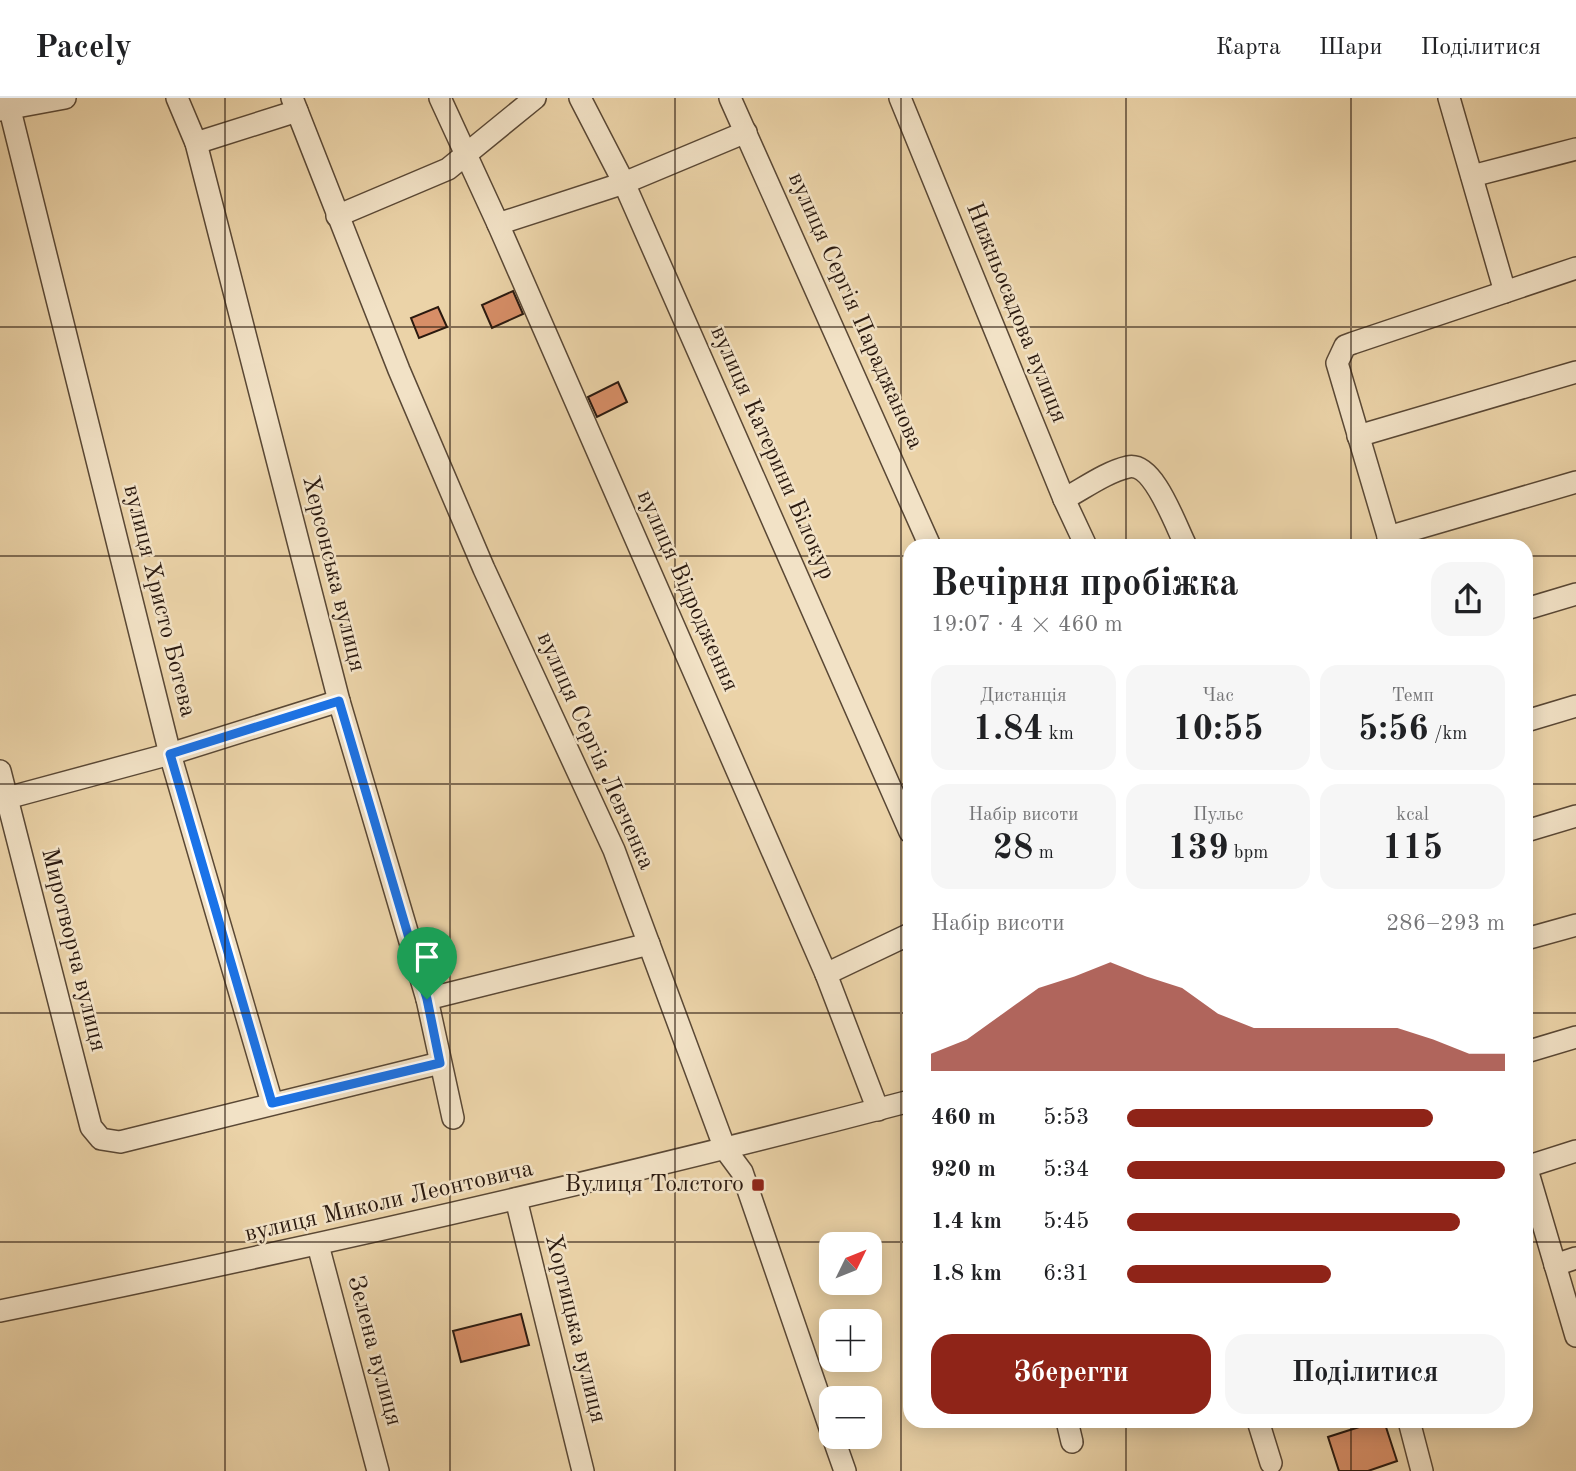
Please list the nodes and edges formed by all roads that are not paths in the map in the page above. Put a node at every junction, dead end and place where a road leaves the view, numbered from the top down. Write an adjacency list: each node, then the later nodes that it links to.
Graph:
1 (65, 98): 9 (street, вулиця Христо Ботева)
2 (177, 98): 12 (street, Херсонська вулиця)
3 (440, 98): 14 (street, вулиця Відродження)
4 (534, 98): 14 (street)
5 (580, 98): 16 (street, вулиця Катерини Білокур)
6 (730, 98): 11 (street, вулиця Сергія Параджанова)
7 (900, 98): 24 (street, Нижньосадова вулиця)
8 (1449, 98): 15 (street)
9 (5, 105): 35 (street, вулиця Христо Ботева)
10 (295, 105): 12 (street); 17 (street, вулиця Сергія Левченка)
11 (746, 132): 16 (street); 25 (street, вулиця Сергія Параджанова)
12 (196, 144): 32 (street, Херсонська вулиця)
13 (1576, 149): 15 (street)
14 (464, 156): 17 (street); 18 (street, вулиця Відродження)
15 (1472, 176): 20 (street)
16 (624, 183): 18 (street); 38 (street, вулиця Катерини Білокур)
17 (337, 216): 44 (street, вулиця Сергія Левченка)
18 (498, 225): 45 (street, вулиця Відродження)
19 (1576, 268): 20 (street)
20 (1505, 292): 22 (street)
21 (1576, 372): 22 (street)
22 (1358, 436): 28 (street)
23 (1576, 482): 29 (street)
24 (1063, 499): 26 (street, Нижньосадова вулиця); 27 (street)
25 (927, 539)
26 (1083, 539)
27 (1182, 539)
28 (1389, 539)
29 (1399, 539)
30 (1576, 594): 31 (street)
31 (1533, 607)
32 (339, 701): 35 (street); 46 (street, Херсонська вулиця)
33 (1576, 706): 34 (street)
34 (1533, 720)
35 (170, 754): 37 (street); 50 (street, вулиця Христо Ботева)
36 (0, 771): 37 (street, Миротворча вулиця)
37 (7, 798): 50 (street, Миротворча вулиця)
38 (903, 816)
39 (1576, 816): 40 (street)
40 (1533, 829)
41 (1576, 925): 43 (street)
42 (903, 937): 45 (street)
43 (1533, 937)
44 (649, 944): 46 (street); 54 (street, вулиця Сергія Левченка)
45 (825, 974): 52 (street, вулиця Відродження)
46 (427, 999): 49 (street, Херсонська вулиця)
47 (1576, 1037): 48 (street)
48 (1533, 1050)
49 (440, 1063): 50 (street); 53 (street, Херсонська вулиця)
50 (272, 1103)
51 (903, 1103): 52 (street, вулиця Миколи Леонтовича)
52 (878, 1110): 54 (street, вулиця Миколи Леонтовича)
53 (453, 1118)
54 (725, 1149): 58 (street, вулиця Миколи Леонтовича); 64 (street, вулиця Сергія Левченка)
55 (1576, 1151): 56 (street)
56 (1533, 1164)
57 (1533, 1190): 61 (street)
58 (516, 1199): 59 (street, вулиця Миколи Леонтовича); 70 (street, Хортицька вулиця)
59 (318, 1245): 62 (street, вулиця Миколи Леонтовича); 69 (street, Зелена вулиця)
60 (1576, 1258): 61 (street)
61 (1555, 1265): 63 (street)
62 (0, 1311)
63 (1576, 1336)
64 (819, 1399)
65 (1265, 1428): 68 (street)
66 (1411, 1428): 72 (street)
67 (837, 1449): 71 (street)
68 (1271, 1463)
69 (378, 1471)
70 (583, 1471)
71 (845, 1471)
72 (1422, 1471)

